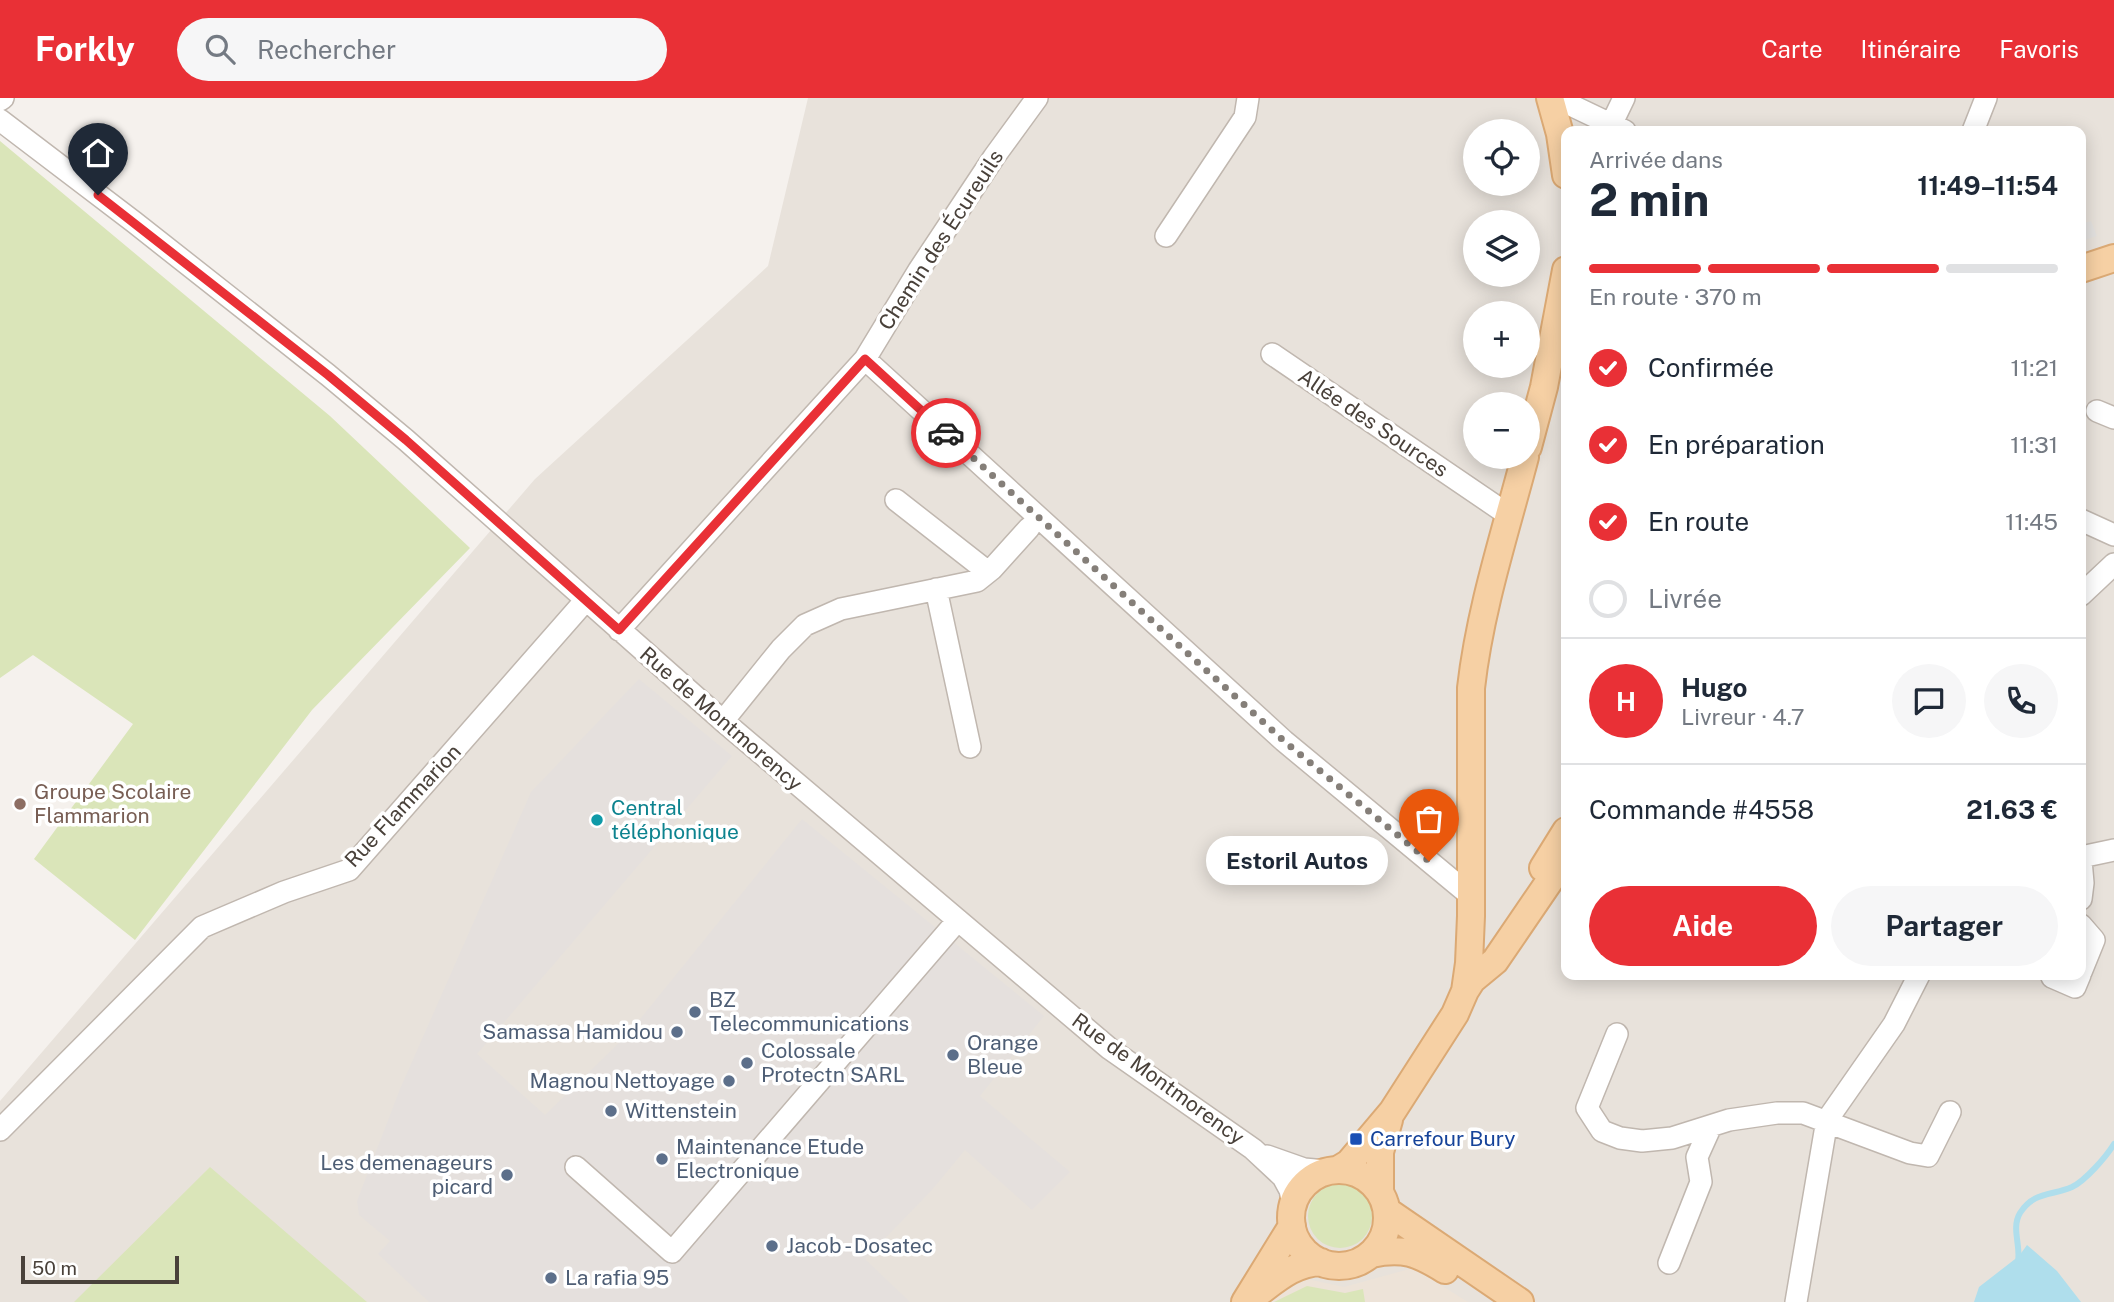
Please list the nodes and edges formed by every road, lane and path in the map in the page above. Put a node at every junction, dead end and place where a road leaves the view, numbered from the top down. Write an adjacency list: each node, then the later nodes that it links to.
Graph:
1 (1037, 98): 19 (street, Chemin des Écureuils)
2 (1248, 98): 12 (street)
3 (1550, 98): 11 (main road)
4 (1556, 98): 8 (street)
5 (1624, 98): 9 (street)
6 (1986, 98): 10 (street)
7 (0, 120): 31 (street, Rue de Montmorency)
8 (1614, 126)
9 (1618, 126)
10 (1975, 126)
11 (1561, 141)
12 (1166, 236)
13 (2114, 245): 14 (main road)
14 (2086, 254)
15 (2114, 258): 16 (main road)
16 (2086, 267)
17 (1561, 297): 20 (main road)
18 (1272, 354): 23 (street, Allée des Sources)
19 (865, 359): 32 (street, Chemin des Écureuils); 39 (street)
20 (1540, 402)
21 (1522, 469): 23 (main road)
22 (896, 500): 28 (street)
23 (1510, 516): 39 (main road)
24 (2086, 522): 26 (street)
25 (1029, 528): 28 (street)
26 (2114, 535)
27 (2114, 564): 30 (street)
28 (988, 572): 29 (street)
29 (936, 589): 33 (street); 34 (street)
30 (2086, 590)
31 (585, 601): 32 (street, Rue de Montmorency); 53 (street, Rue Flammarion)
32 (619, 630): 33 (street, Rue de Montmorency)
33 (723, 721): 40 (street, Rue de Montmorency)
34 (971, 747)
35 (1561, 839): 42 (main road)
36 (2114, 850): 37 (street)
37 (2086, 857)
38 (1561, 864): 47 (main road)
39 (1471, 895): 42 (main road)
40 (958, 920): 54 (street, Rue de Montmorency); 55 (street)
41 (2086, 931): 43 (street)
42 (1470, 948): 47 (main road)
43 (2086, 959)
44 (1916, 980): 51 (street)
45 (2059, 980): 46 (street)
46 (2078, 980)
47 (1465, 991): 49 (main road)
48 (1617, 1034): 52 (street)
49 (1392, 1112): 56 (main road); 57 (main road)
50 (1950, 1112): 51 (street)
51 (1827, 1120): 52 (street); 65 (street)
52 (1712, 1126): 61 (street)
53 (0, 1130)
54 (1253, 1149): 56 (street, Rue de Montmorency); 58 (street, Rue de Montmorency)
55 (576, 1167)
56 (1333, 1170): 57 (main road); 58 (main road)
57 (1383, 1201): 59 (main road); 64 (main road)
58 (1292, 1216): 60 (main road); 62 (main road)
59 (1371, 1254): 60 (main road); 63 (main road)
60 (1321, 1262): 62 (main road)
61 (1669, 1264)
62 (1245, 1302)
63 (1494, 1302)
64 (1520, 1302)
65 (1796, 1302)

